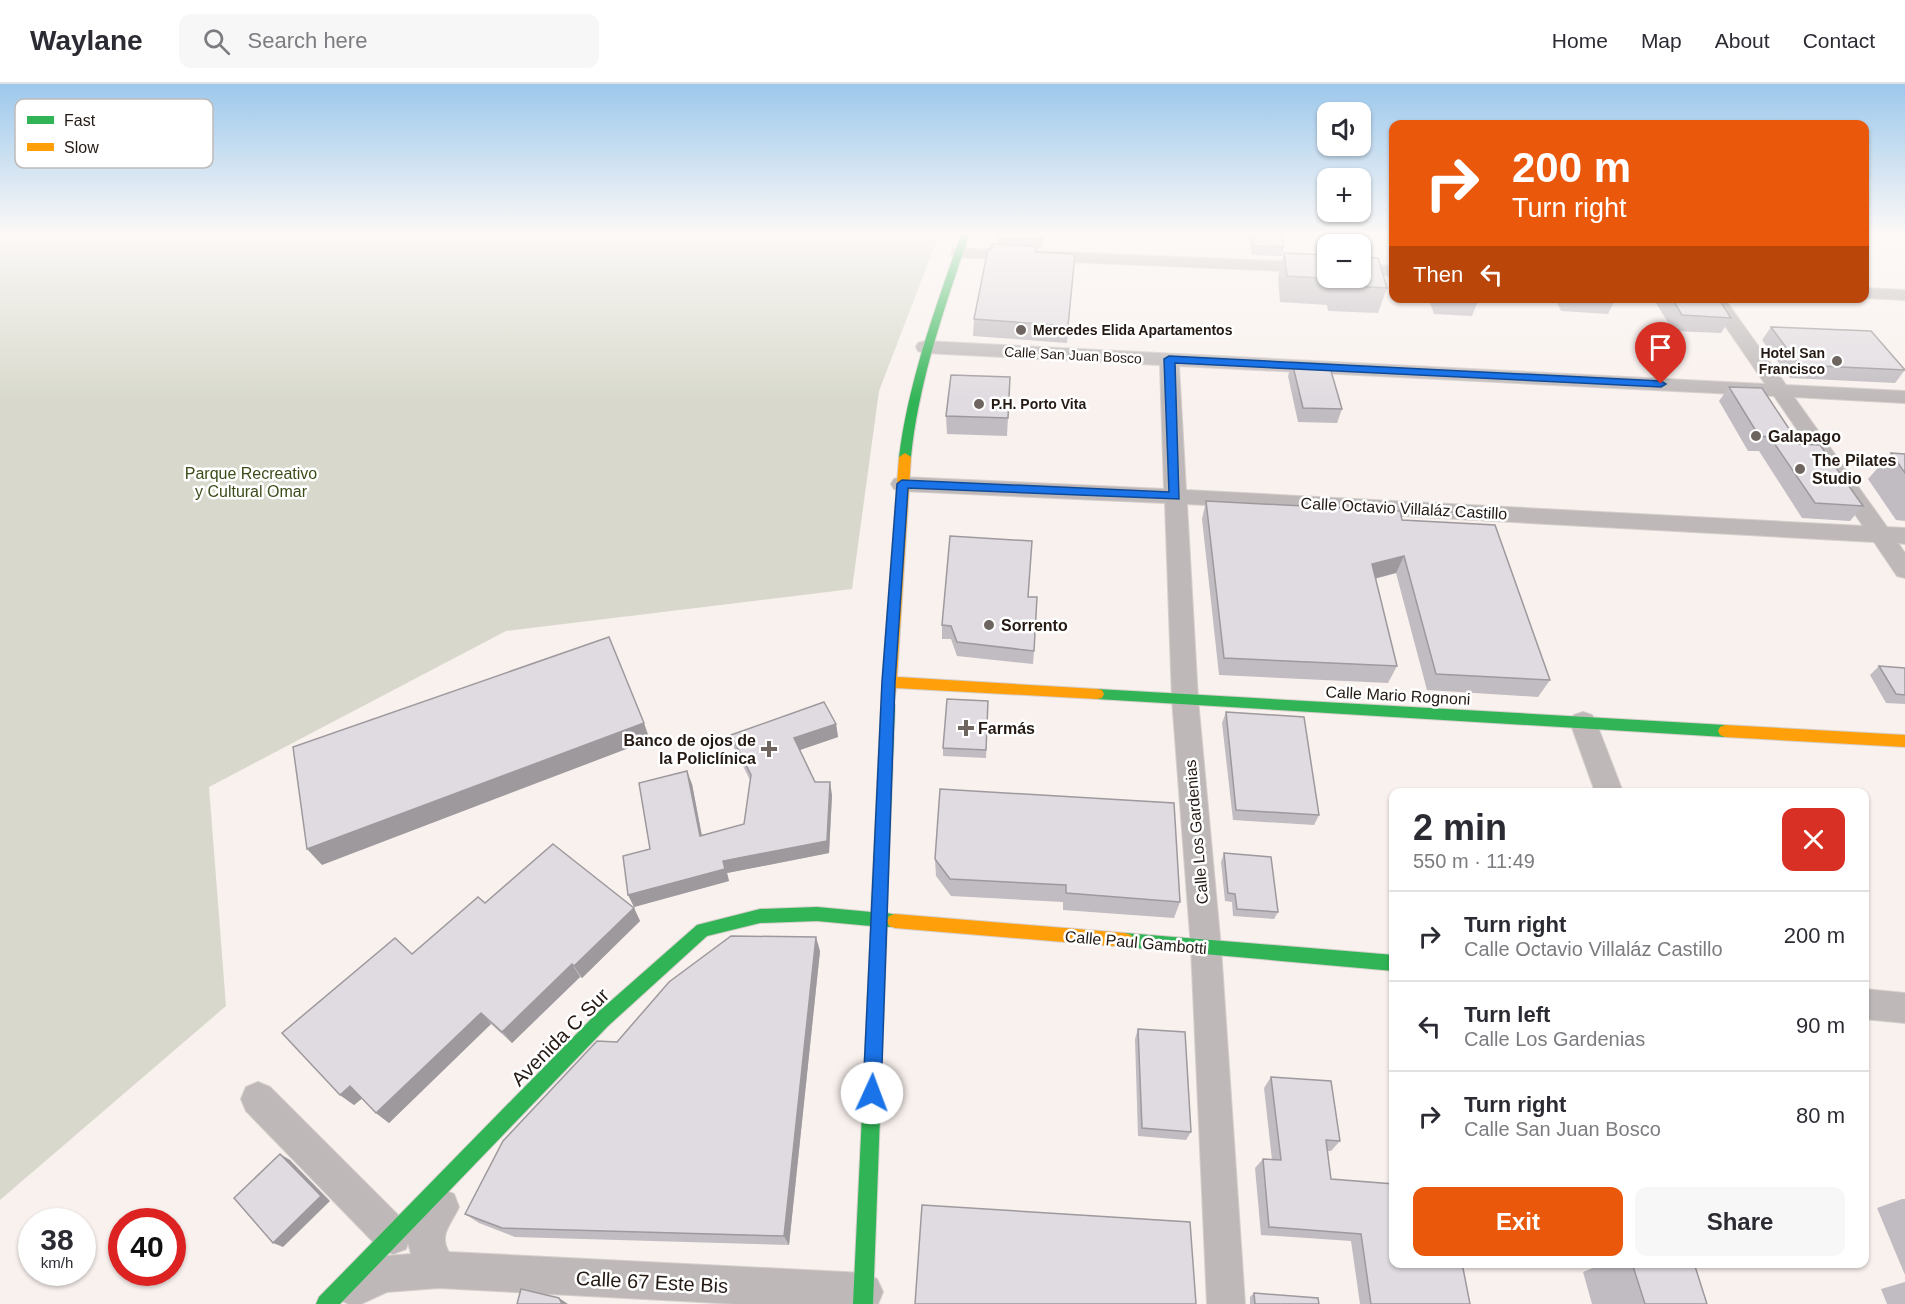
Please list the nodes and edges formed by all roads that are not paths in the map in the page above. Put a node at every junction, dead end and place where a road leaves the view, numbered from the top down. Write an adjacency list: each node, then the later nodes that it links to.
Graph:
1 (946, 289): 5 (street)
2 (1869, 293): 3 (street)
3 (1905, 295)
4 (1718, 303): 7 (street)
5 (925, 347): 6 (street, Calle San Juan Bosco); 9 (street)
6 (1169, 359): 7 (street, Calle San Juan Bosco); 10 (street, Calle Los Gardenias)
7 (1778, 390): 8 (street, Calle San Juan Bosco); 11 (street)
8 (1905, 397)
9 (902, 484): 10 (street, Calle Octavio Villaláz Castillo); 14 (street)
10 (1175, 496): 11 (street, Calle Octavio Villaláz Castillo); 15 (street, Calle Los Gardenias)
11 (1881, 535): 12 (street, Calle Octavio Villaláz Castillo); 13 (street)
12 (1905, 536)
13 (1905, 570)
14 (888, 682): 15 (street, Calle Mario Rognoni); 19 (street)
15 (1185, 699): 16 (street, Calle Mario Rognoni); 20 (street, Calle Los Gardenias)
16 (1583, 722): 17 (street, Calle Mario Rognoni); 18 (street)
17 (1905, 741)
18 (1608, 788)
19 (878, 917): 20 (street, Calle Paul Gambotti); 25 (street, Avenida C Sur); 29 (street)
20 (1206, 948): 21 (street, Calle Paul Gambotti); 31 (street, Calle Los Gardenias)
21 (1389, 963)
22 (1869, 1004): 23 (street)
23 (1905, 1008)
24 (258, 1099): 26 (street)
25 (519, 1105): 26 (street, Avenida C Sur); 27 (street)
26 (393, 1236): 30 (street, Avenida C Sur)
27 (439, 1270): 28 (street, Calle 67 Este Bis); 30 (street, Calle 67 Este Bis)
28 (607, 1292): 29 (street, Calle 67 Este Bis)
29 (864, 1298)
30 (328, 1302)
31 (1226, 1304)

